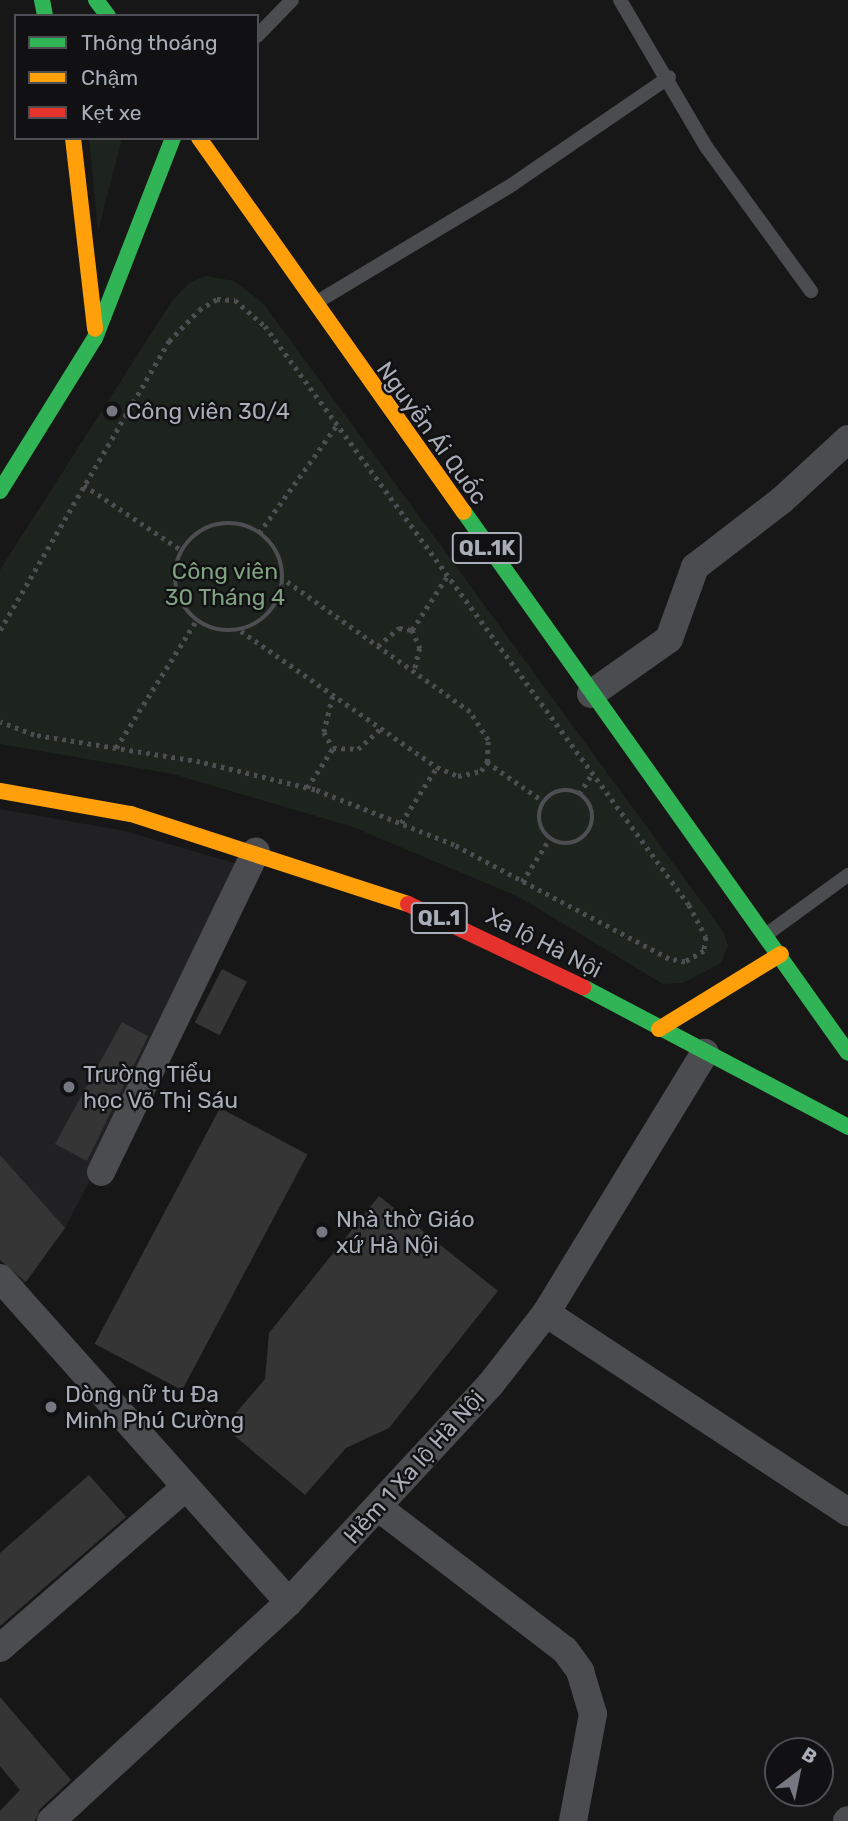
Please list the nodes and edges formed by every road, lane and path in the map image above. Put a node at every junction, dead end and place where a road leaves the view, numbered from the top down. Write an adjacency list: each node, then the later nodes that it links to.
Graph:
1 (292, 0): 3 (lane)
2 (620, 0): 4 (lane)
3 (259, 34)
4 (669, 77): 8 (lane); 9 (lane)
5 (73, 140): 10 (main road)
6 (172, 140): 10 (main road)
7 (200, 140): 9 (main road, Nguyễn Ái Quốc / QL.1K)
8 (811, 291)
9 (313, 304): 25 (main road, Nguyễn Ái Quốc / QL.1K)
10 (95, 338): 14 (main road)
11 (337, 425): 13 (path); 15 (path); 17 (path)
12 (847, 442): 25 (street)
13 (84, 485): 16 (path); 20 (path)
14 (0, 491)
15 (260, 533): 16 (path); 18 (path)
16 (181, 550): 19 (path)
17 (448, 575): 21 (path); 33 (path)
18 (284, 579): 22 (path); 23 (path)
19 (196, 621): 22 (path); 29 (path)
20 (0, 630)
21 (412, 630): 23 (path); 24 (path)
22 (241, 631): 26 (path)
23 (378, 646): 24 (path)
24 (414, 672): 31 (path)
25 (592, 694): 43 (main road, Nguyễn Ái Quốc / QL.1K)
26 (333, 696): 28 (path); 30 (path)
27 (0, 722): 29 (path)
28 (380, 729): 30 (path); 32 (path)
29 (116, 748): 34 (path)
30 (333, 748): 34 (path)
31 (487, 762): 32 (path); 37 (path)
32 (437, 766): 38 (path)
33 (593, 773): 36 (path); 42 (path)
34 (307, 788): 38 (path)
35 (0, 790): 40 (main road, Xa lộ Hà Nội / QL.1)
36 (579, 793): 37 (path); 39 (path)
37 (543, 801): 39 (path)
38 (401, 823): 42 (path)
39 (550, 838): 42 (path)
40 (256, 851): 45 (main road, Xa lộ Hà Nội / QL.1); 49 (street)
41 (848, 875): 43 (lane)
42 (522, 881)
43 (767, 934): 44 (main road, QL.1K)
44 (780, 954): 45 (main road); 47 (main road, QL.1K)
45 (659, 1029): 46 (main road, Xa lộ Hà Nội / QL.1)
46 (705, 1053): 48 (main road, Xa lộ Hà Nội / QL.1); 51 (street, Hẻm 1 Xa lộ Hà Nội)
47 (848, 1053)
48 (848, 1127)
49 (101, 1172)
50 (0, 1278): 52 (street)
51 (546, 1313): 53 (street, Hẻm 1 Xa lộ Hà Nội); 54 (street)
52 (186, 1487): 55 (street); 56 (street)
53 (379, 1508): 55 (street, Hẻm 1 Xa lộ Hà Nội); 58 (street)
54 (848, 1512)
55 (289, 1602): 57 (street, Hẻm 1 Xa lộ Hà Nội)
56 (0, 1648)
57 (51, 1821)
58 (573, 1821)

